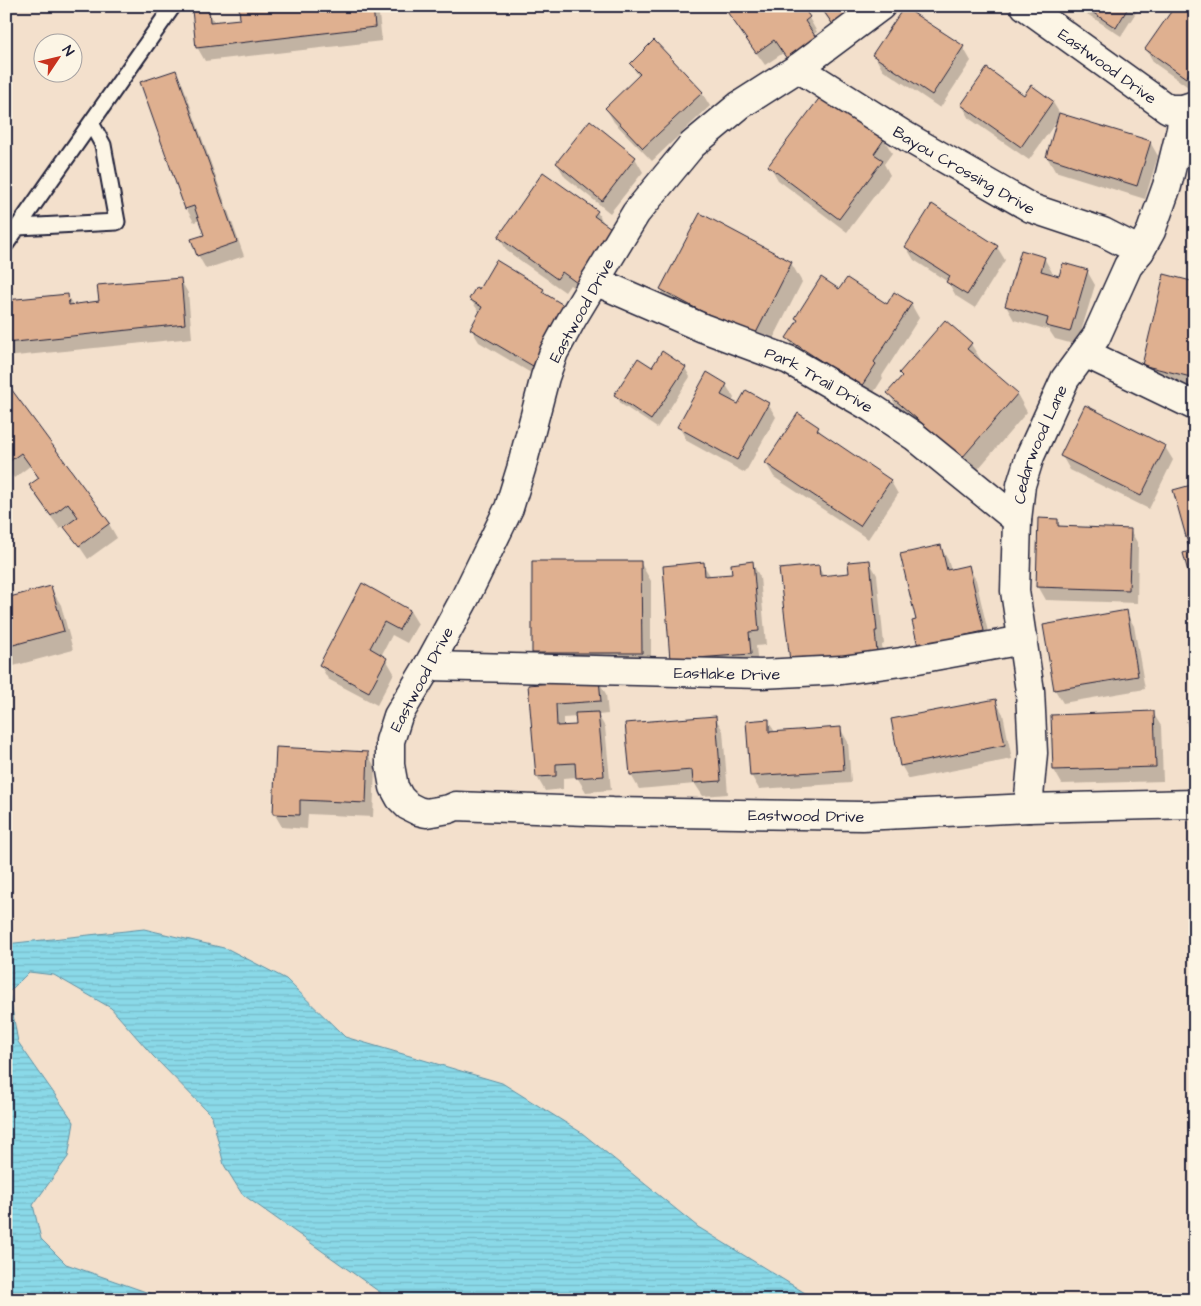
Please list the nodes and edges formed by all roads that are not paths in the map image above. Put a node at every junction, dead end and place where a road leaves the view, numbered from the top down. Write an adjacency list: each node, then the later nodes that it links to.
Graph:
1 (173, 6): 6 (lane)
2 (881, 6): 4 (street, Eastwood Drive)
3 (1025, 6): 5 (street, Eastwood Drive)
4 (798, 68): 9 (street, Bayou Crossing Drive); 10 (street, Eastwood Drive)
5 (1189, 107): 9 (street, Cedarwood Lane)
6 (91, 123): 7 (lane); 7 (lane)
7 (18, 228): 8 (lane)
8 (6, 244)
9 (1140, 251): 11 (street, Cedarwood Lane)
10 (595, 281): 13 (street, Park Trail Drive); 15 (street, Eastwood Drive)
11 (1085, 353): 12 (street); 13 (street, Cedarwood Lane)
12 (1195, 406)
13 (1017, 520): 14 (street, Cedarwood Lane)
14 (1023, 640): 15 (street, Eastlake Drive); 17 (street, Cedarwood Lane)
15 (428, 666): 17 (street, Eastwood Drive)
16 (1195, 804): 17 (street, Eastwood Drive)
17 (1028, 808)

